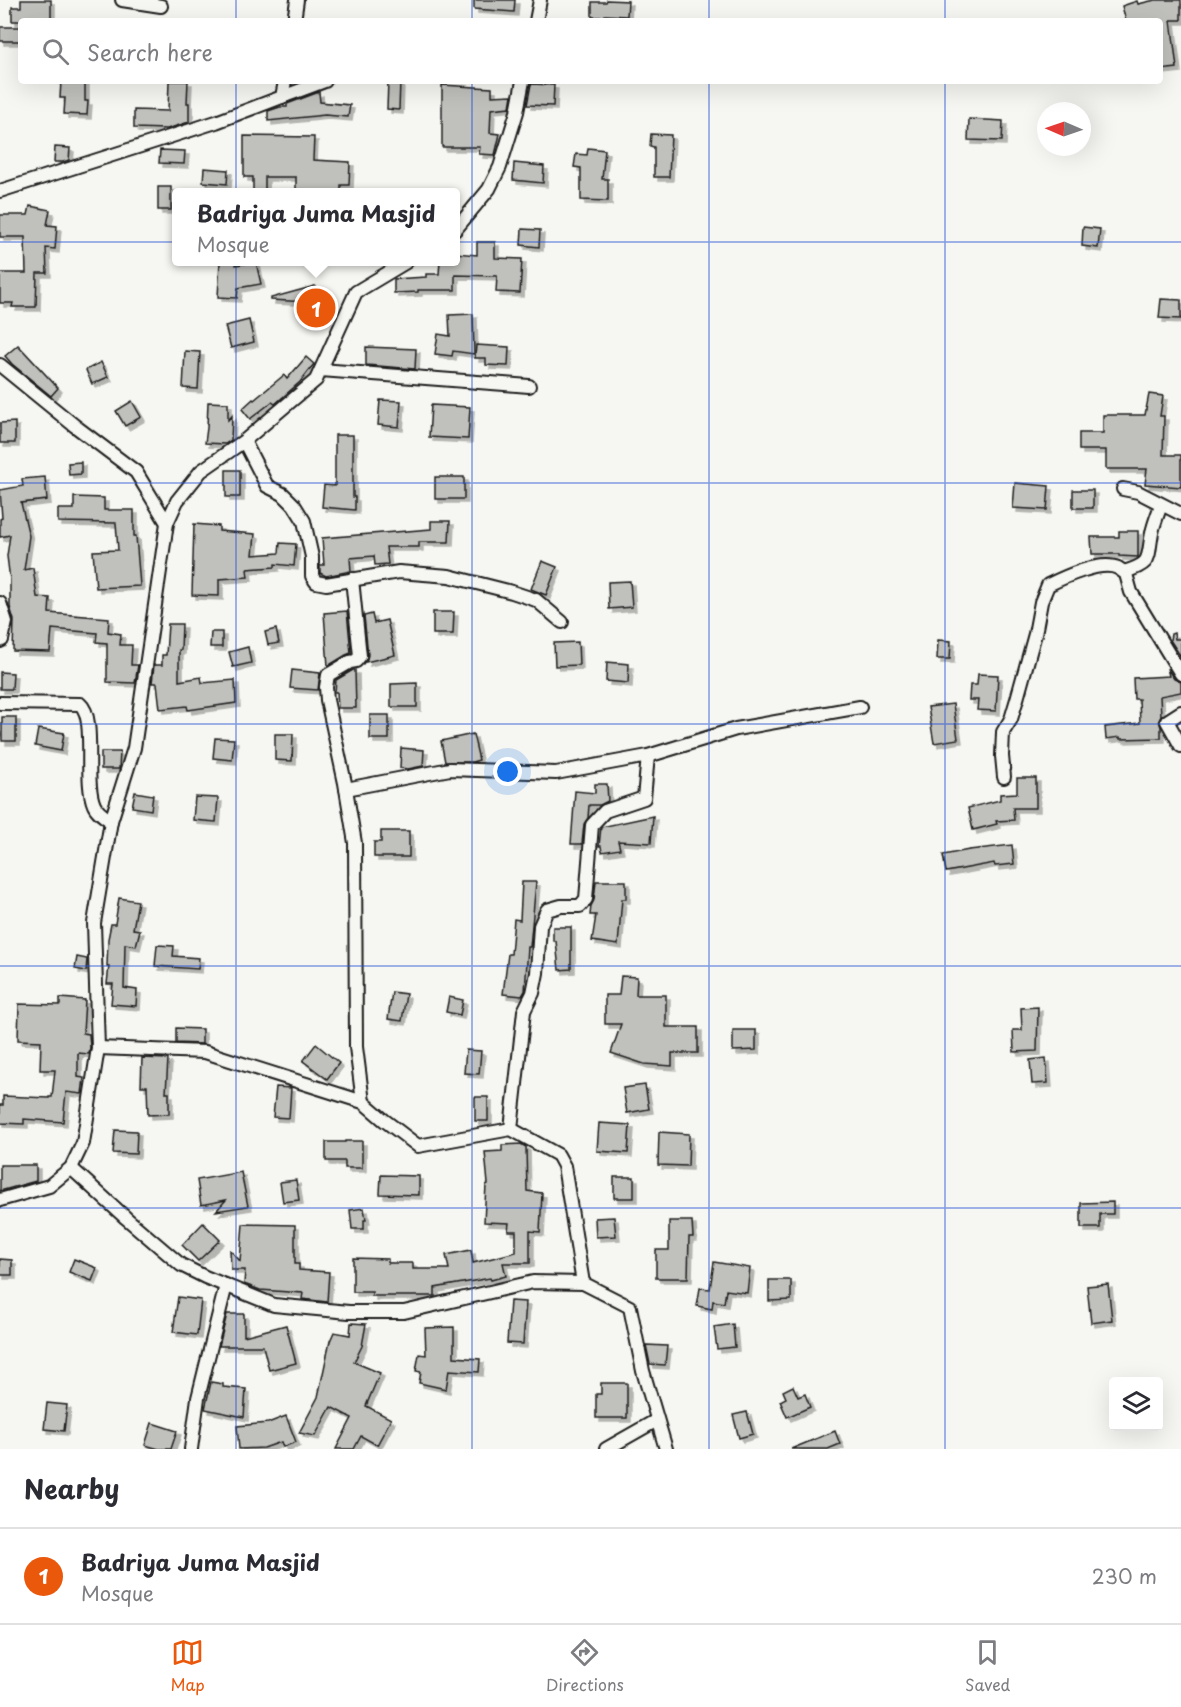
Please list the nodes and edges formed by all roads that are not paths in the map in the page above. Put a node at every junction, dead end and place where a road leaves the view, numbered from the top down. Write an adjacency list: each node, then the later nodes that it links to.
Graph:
1 (122, 0): 4 (street)
2 (297, 0): 5 (street)
3 (540, 0): 6 (street)
4 (161, 6)
5 (294, 18)
6 (537, 18)
7 (284, 84): 10 (street)
8 (317, 84): 10 (street)
9 (522, 84): 12 (street)
10 (282, 97): 11 (street)
11 (0, 191)
12 (460, 225)
13 (398, 266): 15 (street)
14 (0, 365): 21 (street)
15 (321, 370): 16 (street); 17 (street)
16 (529, 386)
17 (244, 441): 21 (street); 23 (street)
18 (1123, 489): 19 (street)
19 (1161, 505): 20 (street); 22 (street)
20 (1181, 514)
21 (167, 524): 35 (street)
22 (1124, 572): 27 (street); 33 (street)
23 (352, 579): 25 (street); 34 (street)
24 (0, 603): 26 (street)
25 (562, 622)
26 (0, 641)
27 (1181, 674)
28 (0, 703): 35 (street)
29 (860, 707): 32 (street)
30 (1181, 712): 31 (street)
31 (1181, 746)
32 (648, 756): 34 (street); 38 (street)
33 (1004, 777)
34 (346, 789): 37 (street)
35 (111, 821): 36 (street)
36 (98, 1048): 37 (street); 39 (street)
37 (363, 1102): 38 (street)
38 (511, 1129): 41 (street)
39 (71, 1168): 40 (street); 42 (street)
40 (0, 1200)
41 (583, 1283): 42 (street); 43 (street)
42 (226, 1285): 44 (street)
43 (657, 1420): 45 (street); 46 (street)
44 (191, 1449)
45 (606, 1449)
46 (666, 1449)

